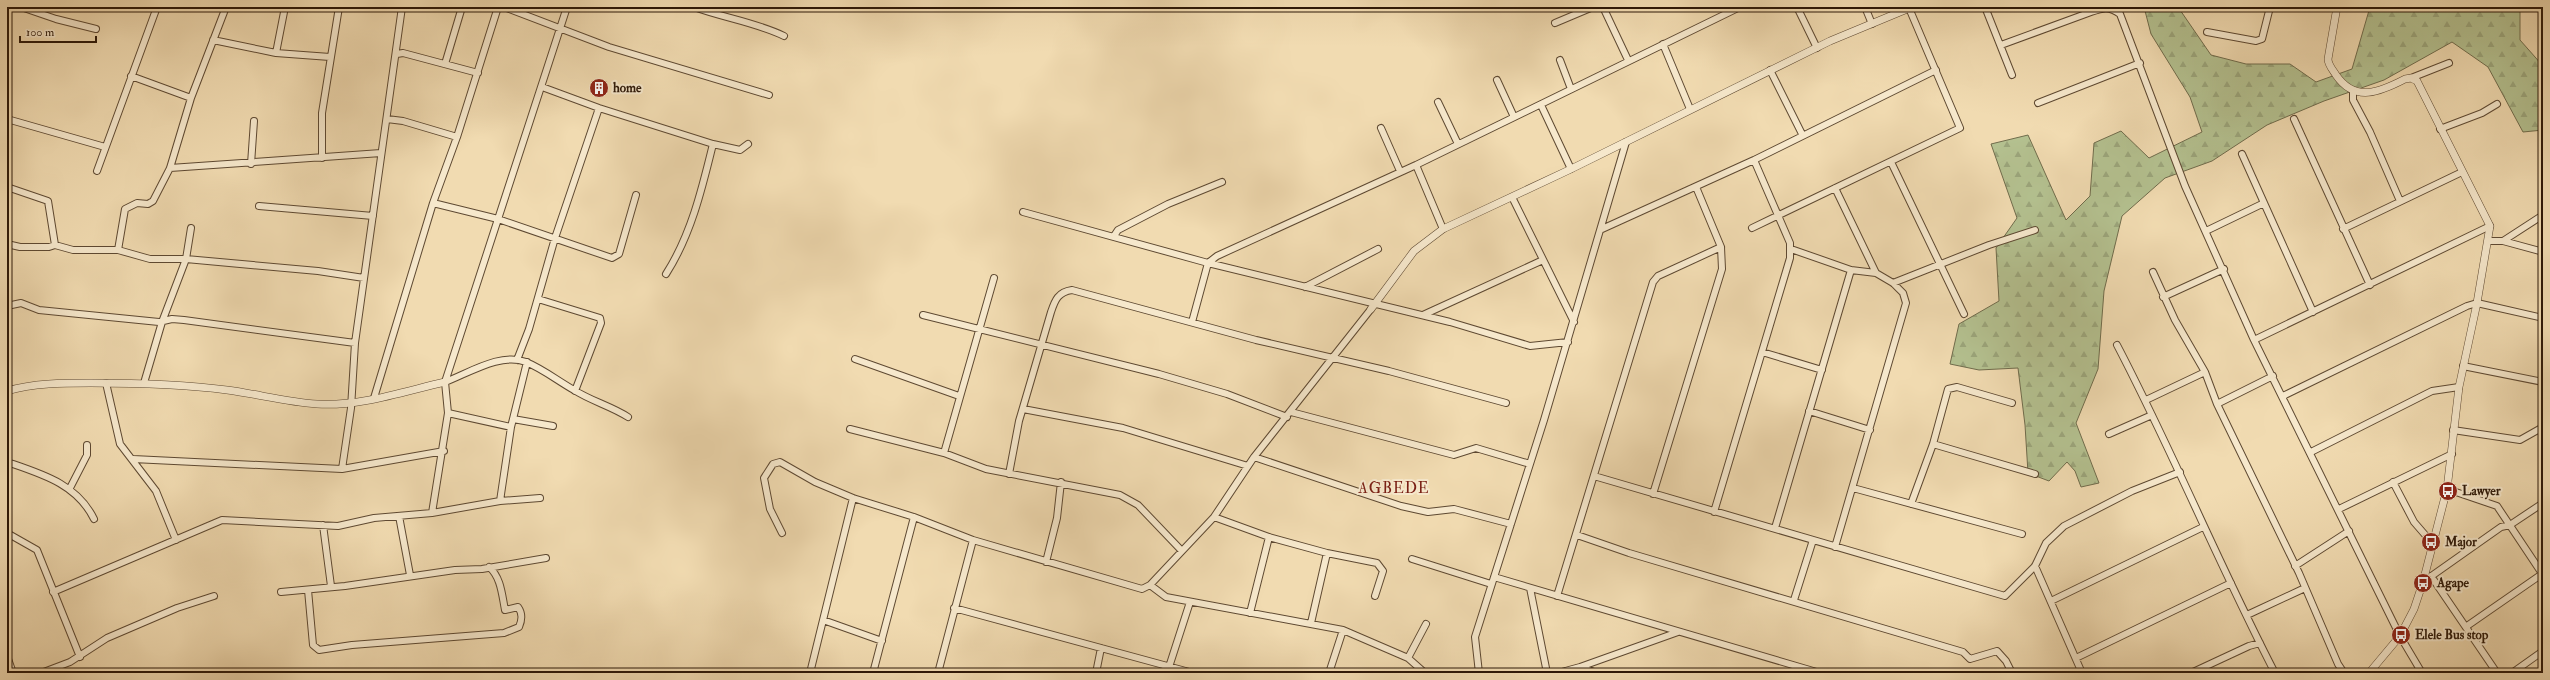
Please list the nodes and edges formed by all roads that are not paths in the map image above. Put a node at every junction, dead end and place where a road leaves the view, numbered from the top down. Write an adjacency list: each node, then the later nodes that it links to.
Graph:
1 (21, 7): 25 (street)
2 (157, 7): 44 (street)
3 (226, 7): 28 (street)
4 (285, 7): 32 (street)
5 (339, 7): 34 (street)
6 (402, 7): 33 (street)
7 (462, 7): 39 (street)
8 (498, 7): 42 (street)
9 (504, 7): 24 (street)
10 (567, 7): 24 (street)
11 (694, 7): 27 (street)
12 (1593, 7): 22 (street)
13 (1603, 7): 36 (street)
14 (1740, 7): 29 (street)
15 (1797, 7): 31 (street)
16 (1865, 7): 23 (street)
17 (1985, 7): 30 (street)
18 (2270, 7): 26 (street)
19 (2337, 7): 49 (street)
20 (1910, 8): 23 (street); 41 (street)
21 (2090, 10): 30 (street); 37 (street)
22 (1555, 23)
23 (1872, 24): 31 (street)
24 (560, 28): 47 (street); 50 (street)
25 (96, 29)
26 (2207, 32)
27 (784, 36)
28 (213, 40): 32 (street); 51 (street)
29 (1663, 44): 36 (street); 57 (street)
30 (2000, 46): 43 (street)
31 (1817, 48): 40 (street)
32 (276, 53): 34 (street)
33 (397, 54): 39 (street); 60 (street)
34 (330, 57): 74 (street)
35 (1560, 60): 48 (street)
36 (1628, 60): 48 (street)
37 (2140, 63): 53 (street); 106 (street)
38 (2449, 63): 45 (street)
39 (444, 64): 42 (street)
40 (1770, 70): 57 (street); 65 (street)
41 (1936, 70): 65 (street); 76 (street)
42 (478, 74): 66 (street)
43 (2012, 74)
44 (131, 76): 51 (street); 71 (street)
45 (2411, 78): 49 (street); 64 (street)
46 (1497, 80): 58 (street)
47 (542, 87): 56 (street); 98 (street)
48 (1572, 89): 55 (street)
49 (2353, 91): 90 (street)
50 (770, 95)
51 (191, 98): 79 (street)
52 (1438, 102): 70 (street)
53 (2038, 103)
54 (2497, 104): 64 (street)
55 (1541, 105): 58 (street); 80 (street)
56 (599, 108): 68 (street); 108 (street)
57 (1690, 109): 67 (street)
58 (1514, 116): 70 (street)
59 (7, 119): 71 (street)
60 (387, 119): 66 (street); 72 (street)
61 (2294, 119): 105 (street)
62 (254, 121): 77 (street)
63 (1381, 128): 82 (street)
64 (2440, 129): 83 (street)
65 (1802, 134): 75 (street)
66 (457, 137): 91 (street)
67 (1626, 142): 80 (street); 103 (street)
68 (713, 144): 69 (street); 126 (street)
69 (748, 144)
70 (1458, 144): 78 (street)
71 (105, 147): 81 (street)
72 (381, 153): 74 (street); 97 (street)
73 (2242, 154): 92 (street)
74 (322, 158): 77 (street)
75 (1754, 160): 86 (street); 96 (street)
76 (1891, 162): 87 (street); 121 (street)
77 (251, 164): 79 (street)
78 (1416, 164): 82 (street); 101 (street)
79 (170, 168): 116 (street)
80 (1571, 169): 89 (street)
81 (97, 171)
82 (1400, 171): 120 (street)
83 (2462, 172): 90 (street); 99 (street)
84 (1222, 182): 107 (street)
85 (7, 187): 112 (street)
86 (1696, 187): 103 (street); 113 (street)
87 (1835, 188): 96 (street); 125 (street)
88 (636, 196): 108 (street)
89 (1512, 197): 101 (street); 119 (street)
90 (2400, 201): 105 (street)
91 (433, 203): 98 (street); 169 (street)
92 (2264, 203): 106 (street); 137 (street)
93 (259, 206): 97 (street)
94 (1023, 212): 107 (street)
95 (2543, 214): 110 (street)
96 (1779, 215): 102 (street); 115 (street)
97 (373, 216): 127 (street)
98 (498, 219): 108 (street); 160 (street)
99 (2490, 226): 109 (street); 130 (street)
100 (191, 228): 118 (street)
101 (1443, 228): 136 (street)
102 (1752, 228)
103 (1602, 229): 144 (street)
104 (2035, 230): 121 (street)
105 (2343, 230): 130 (street)
106 (2206, 231): 122 (street)
107 (1114, 236): 120 (street)
108 (556, 238): 133 (street)
109 (2488, 241): 110 (street); 134 (street)
110 (2503, 242): 117 (street)
111 (7, 244): 112 (street)
112 (55, 245): 116 (street)
113 (1721, 247): 204 (street); 210 (street)
114 (1378, 249): 131 (street)
115 (1791, 249): 123 (street); 151 (street)
116 (118, 250): 118 (street)
117 (2543, 252)
118 (186, 259): 127 (street); 142 (street)
119 (1543, 260): 140 (street); 144 (street)
120 (1208, 263): 131 (street); 143 (street)
121 (1941, 264): 129 (street); 138 (street)
122 (2224, 269): 132 (street); 146 (street)
123 (1852, 270): 125 (street); 157 (street)
124 (2153, 272): 132 (street)
125 (1876, 273): 129 (street)
126 (666, 274)
127 (364, 278): 148 (street)
128 (994, 278): 145 (street)
129 (1893, 283): 186 (street)
130 (2370, 284): 137 (street)
131 (1305, 287): 136 (street)
132 (2164, 297): 158 (street)
133 (538, 299): 154 (street); 166 (street)
134 (2478, 304): 141 (street); 156 (street); 168 (street)
135 (7, 306): 142 (street)
136 (1373, 307): 140 (street); 153 (street)
137 (2313, 312): 146 (street)
138 (1964, 314)
139 (923, 315): 145 (street)
140 (1423, 316): 147 (street)
141 (2543, 318)
142 (162, 322): 148 (street); 163 (street)
143 (1192, 322): 150 (street); 153 (street)
144 (1574, 322): 147 (street)
145 (979, 330): 150 (street); 167 (street)
146 (2254, 340): 159 (street)
147 (1568, 342): 198 (street)
148 (355, 344): 171 (street)
149 (2117, 345): 170 (street)
150 (1042, 346): 175 (street); 178 (street)
151 (1762, 352): 157 (street); 217 (street)
152 (855, 359): 167 (street)
153 (1334, 359): 172 (street); 178 (street)
154 (517, 360): 155 (street); 160 (street)
155 (526, 362): 166 (street); 181 (street)
156 (2463, 366): 161 (street); 164 (street)
157 (1822, 370): 176 (street)
158 (2205, 372): 170 (street); 174 (street)
159 (2273, 376): 168 (street); 174 (street)
160 (446, 382): 169 (street); 177 (street)
161 (2543, 382)
162 (106, 383): 163 (street); 165 (street); 196 (street)
163 (144, 383): 171 (street)
164 (2459, 387): 187 (street); 192 (street)
165 (7, 391)
166 (575, 391): 180 (street)
167 (959, 396): 193 (street)
168 (2283, 396): 192 (street)
169 (374, 398): 171 (street)
170 (2146, 400): 179 (street)
171 (351, 402): 200 (street)
172 (1506, 403)
173 (2012, 403): 189 (street)
174 (2217, 404): 245 (street)
175 (1023, 409): 199 (street); 202 (street)
176 (1809, 411): 186 (street); 227 (street)
177 (448, 413): 184 (street); 191 (street)
178 (1289, 414): 195 (street); 198 (street)
179 (2152, 415): 188 (street); 201 (street)
180 (628, 418)
181 (513, 419): 182 (street); 184 (street)
182 (553, 426)
183 (2543, 427): 187 (street)
184 (511, 428): 213 (street)
185 (850, 429): 193 (street)
186 (1870, 430): 208 (street)
187 (2453, 430): 194 (street)
188 (2109, 434)
189 (1933, 444): 203 (street); 215 (street)
190 (87, 445): 207 (street)
191 (444, 451): 200 (street); 218 (street)
192 (2311, 452): 216 (street)
193 (944, 453): 202 (street)
194 (2452, 454): 206 (street); 209 (street)
195 (1254, 457): 199 (street); 223 (street)
196 (133, 459): 200 (street); 234 (street)
197 (7, 462): 207 (street)
198 (1530, 464): 223 (street)
199 (1248, 466): 221 (street)
200 (342, 469)
201 (2180, 472): 226 (street); 244 (street)
202 (1009, 474): 205 (street)
203 (2035, 474)
204 (1594, 476): 210 (street); 232 (street)
205 (1061, 482): 239 (street); 243 (street)
206 (2393, 482): 216 (street); 237 (street)
207 (70, 488): 222 (street)
208 (1853, 488): 215 (street); 238 (street)
209 (2447, 489): 225 (street); 237 (street)
210 (1653, 494): 217 (street)
211 (540, 498): 213 (street)
212 (853, 498): 220 (street); 230 (street); 270 (street)
213 (500, 501): 218 (street)
214 (2543, 503): 225 (street)
215 (1911, 504): 231 (street)
216 (2339, 509): 228 (street)
217 (1714, 512): 227 (street)
218 (432, 513): 219 (street)
219 (398, 516): 224 (street); 248 (street)
220 (914, 517): 235 (street); 278 (street)
221 (1214, 517): 233 (street); 239 (street)
222 (94, 519)
223 (1511, 524): 249 (street)
224 (322, 525): 234 (street); 255 (street)
225 (2510, 525): 247 (street); 250 (street)
226 (2204, 527): 252 (street); 266 (street)
227 (1775, 528): 236 (street)
228 (2349, 531): 245 (street); 277 (street)
229 (7, 533): 259 (street)
230 (782, 533)
231 (2022, 534)
232 (1577, 535): 263 (street); 264 (street)
233 (1269, 537): 240 (street); 268 (street)
234 (176, 540): 259 (street)
235 (973, 540): 243 (street); 267 (street)
236 (1813, 540): 238 (street); 264 (street)
237 (2433, 544): 251 (street)
238 (1835, 547): 244 (street)
239 (1182, 550): 254 (street)
240 (1327, 553): 262 (street); 271 (street)
241 (546, 558): 246 (street)
242 (1412, 559): 253 (street)
243 (1046, 562): 254 (street)
244 (2035, 566): 266 (street)
245 (2296, 566): 257 (street)
246 (490, 567): 248 (street); 258 (street)
247 (2543, 574): 273 (street)
248 (410, 575): 255 (street)
249 (1494, 576): 253 (street); 256 (street)
250 (2431, 576): 251 (street); 273 (street)
251 (2423, 582): 277 (street)
252 (2231, 583): 269 (street); 286 (street)
253 (1491, 584): 299 (street)
254 (1150, 585): 265 (street)
255 (331, 586): 258 (street)
256 (1530, 588): 263 (street); 300 (street)
257 (2305, 588): 269 (street); 308 (street)
258 (308, 590): 260 (street)
259 (53, 592): 284 (street)
260 (281, 592)
261 (214, 596): 284 (street)
262 (1375, 596)
263 (1557, 596): 275 (street)
264 (1794, 600): 304 (street)
265 (1190, 602): 268 (street); 287 (street)
266 (2050, 602): 286 (street)
267 (954, 608): 281 (street); 289 (street)
268 (1250, 613): 271 (street)
269 (2247, 615): 276 (street)
270 (823, 620): 278 (street); 292 (street)
271 (1311, 623): 274 (street)
272 (1426, 624): 285 (street)
273 (2467, 626): 311 (street)
274 (1343, 630): 285 (street); 297 (street)
275 (1678, 632): 288 (street); 303 (street)
276 (2256, 636): 279 (street); 280 (street)
277 (2400, 636): 309 (street); 310 (street)
278 (882, 641): 293 (street)
279 (2260, 643): 280 (street); 307 (street)
280 (2249, 646): 306 (street)
281 (1101, 648): 287 (street); 295 (street)
282 (2543, 651): 312 (street)
283 (7, 656): 290 (street)
284 (80, 656): 291 (street)
285 (1408, 658): 298 (street)
286 (2076, 658): 305 (street)
287 (1169, 667): 296 (street)
288 (1580, 667): 301 (street); 302 (street)
289 (938, 672): 294 (street)
290 (14, 673)
291 (40, 673)
292 (810, 673)
293 (873, 673)
294 (947, 673)
295 (1096, 673)
296 (1192, 673)
297 (1330, 673)
298 (1424, 673)
299 (1478, 673)
300 (1547, 673)
301 (1558, 673)
302 (1597, 673)
303 (1820, 673)
304 (2012, 673)
305 (2082, 673)
306 (2191, 673)
307 (2275, 673)
308 (2344, 673)
309 (2369, 673)
310 (2422, 673)
311 (2497, 673)
312 (2512, 673)

